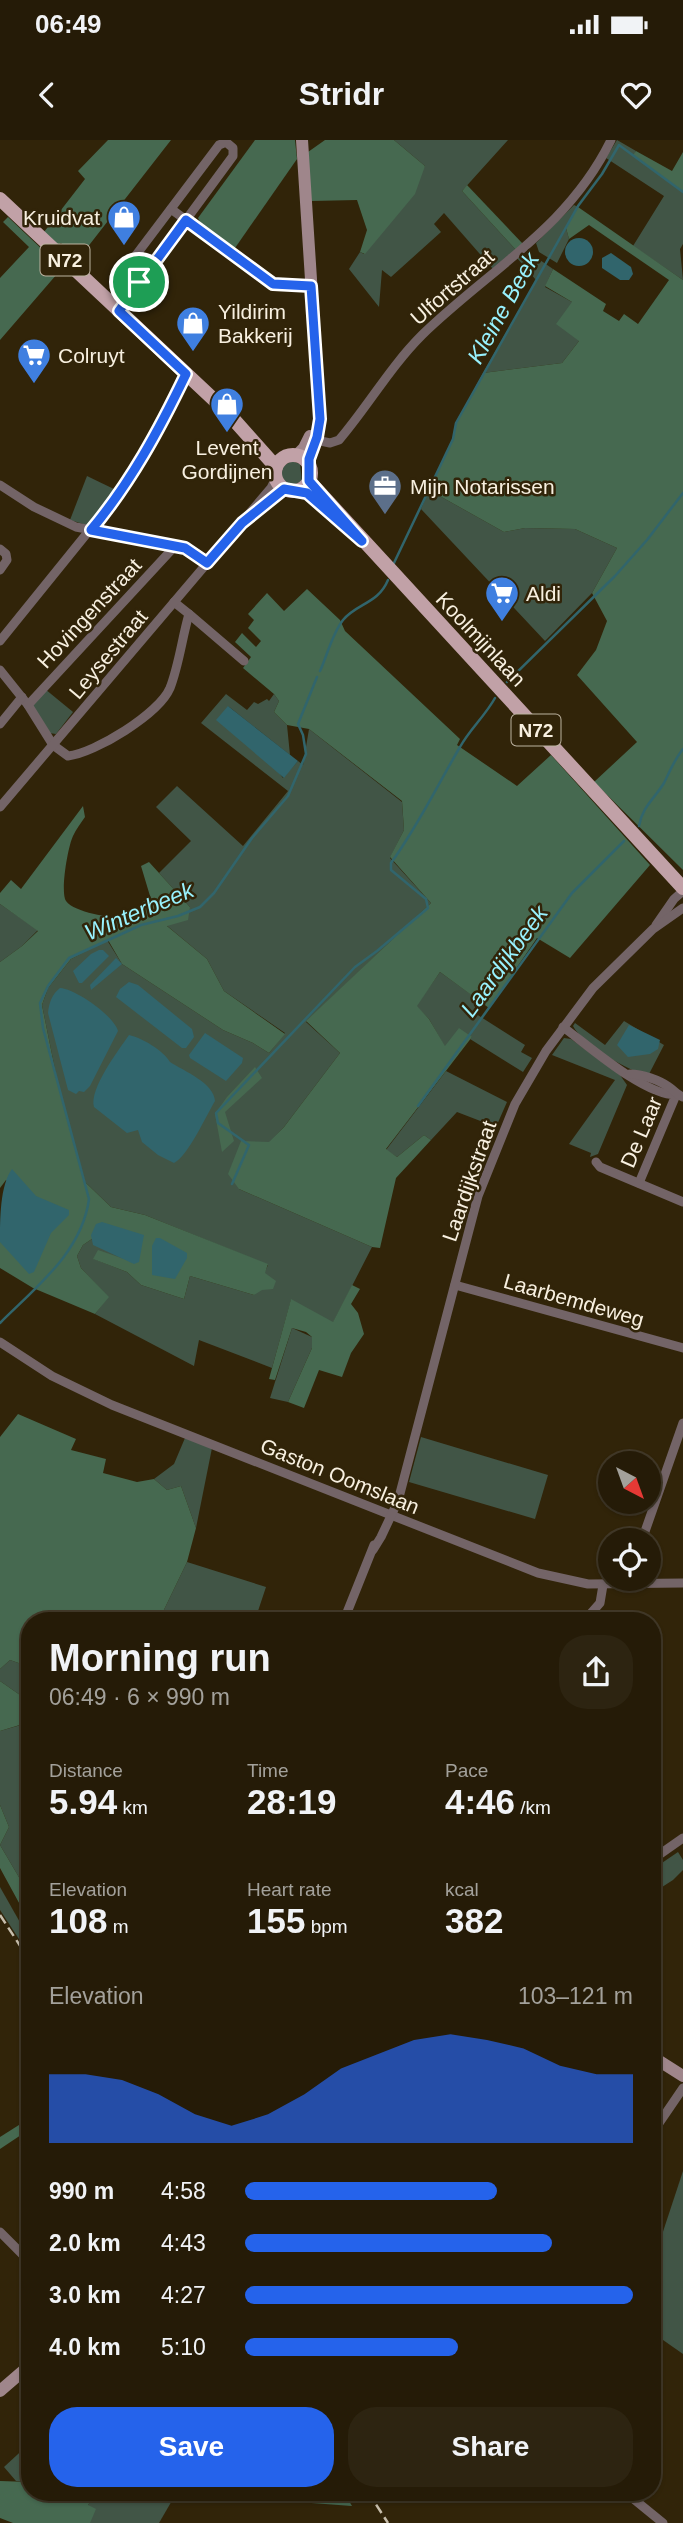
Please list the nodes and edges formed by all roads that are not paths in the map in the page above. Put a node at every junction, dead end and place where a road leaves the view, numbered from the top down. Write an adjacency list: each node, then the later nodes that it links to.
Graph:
1 (302, 140): 7 (street)
2 (611, 140): 10 (street, Ulfortstraat)
3 (0, 200): 8 (main road, Koolmijnlaan / N72)
4 (170, 209): 5 (street); 5 (street); 6 (street)
5 (186, 220): 6 (street); 7 (street)
6 (139, 282): 8 (street)
7 (311, 286): 10 (street)
8 (119, 311): 9 (main road, Koolmijnlaan / N72)
9 (186, 374): 11 (main road, Koolmijnlaan / N72); 13 (street)
10 (313, 439): 11 (street)
11 (292, 473): 16 (street, Leysestraat); 27 (main road, Koolmijnlaan / N72)
12 (0, 485): 13 (street)
13 (91, 530): 14 (street); 20 (street)
14 (176, 545): 16 (street); 23 (street, Hovingenstraat)
15 (0, 549): 17 (street)
16 (207, 563): 18 (street, Leysestraat)
17 (0, 570)
18 (174, 602): 19 (street); 25 (street, Leysestraat)
19 (189, 614): 21 (street); 25 (street)
20 (0, 641)
21 (244, 661)
22 (0, 670): 23 (street)
23 (25, 701): 24 (street, Hovingenstraat); 25 (street)
24 (0, 723)
25 (53, 745): 26 (street, Leysestraat)
26 (0, 807)
27 (683, 890): 29 (street, Laardijkstraat)
28 (683, 908): 29 (street, Laardijkstraat)
29 (653, 929): 30 (street, Laardijkstraat)
30 (563, 1027): 31 (street, De Laar); 35 (street, Laardijkstraat)
31 (680, 1096): 33 (street, De Laar)
32 (597, 1162): 33 (street, De Laar)
33 (639, 1183): 34 (street, De Laar)
34 (683, 1202)
35 (455, 1285): 37 (street, Laarbemdeweg); 39 (street, Laardijkstraat)
36 (0, 1342): 39 (street, Gaston Oomslaan)
37 (683, 1349)
38 (683, 1423): 40 (street)
39 (389, 1514): 43 (street, Gaston Oomslaan); 45 (street, Laardijkstraat)
40 (646, 1528)
41 (661, 1582): 42 (street, Gaston Oomslaan)
42 (683, 1583)
43 (598, 1584)
44 (602, 1591): 46 (street)
45 (347, 1612)
46 (592, 1612)
47 (683, 1838): 48 (street)
48 (661, 1853)
49 (661, 2062): 50 (street)
50 (683, 2076)
51 (683, 2088): 52 (street)
52 (661, 2120)
53 (0, 2232): 54 (street)
54 (21, 2253)
55 (21, 2374): 56 (street)
56 (0, 2391)
57 (636, 2501): 58 (street)
58 (663, 2523)

